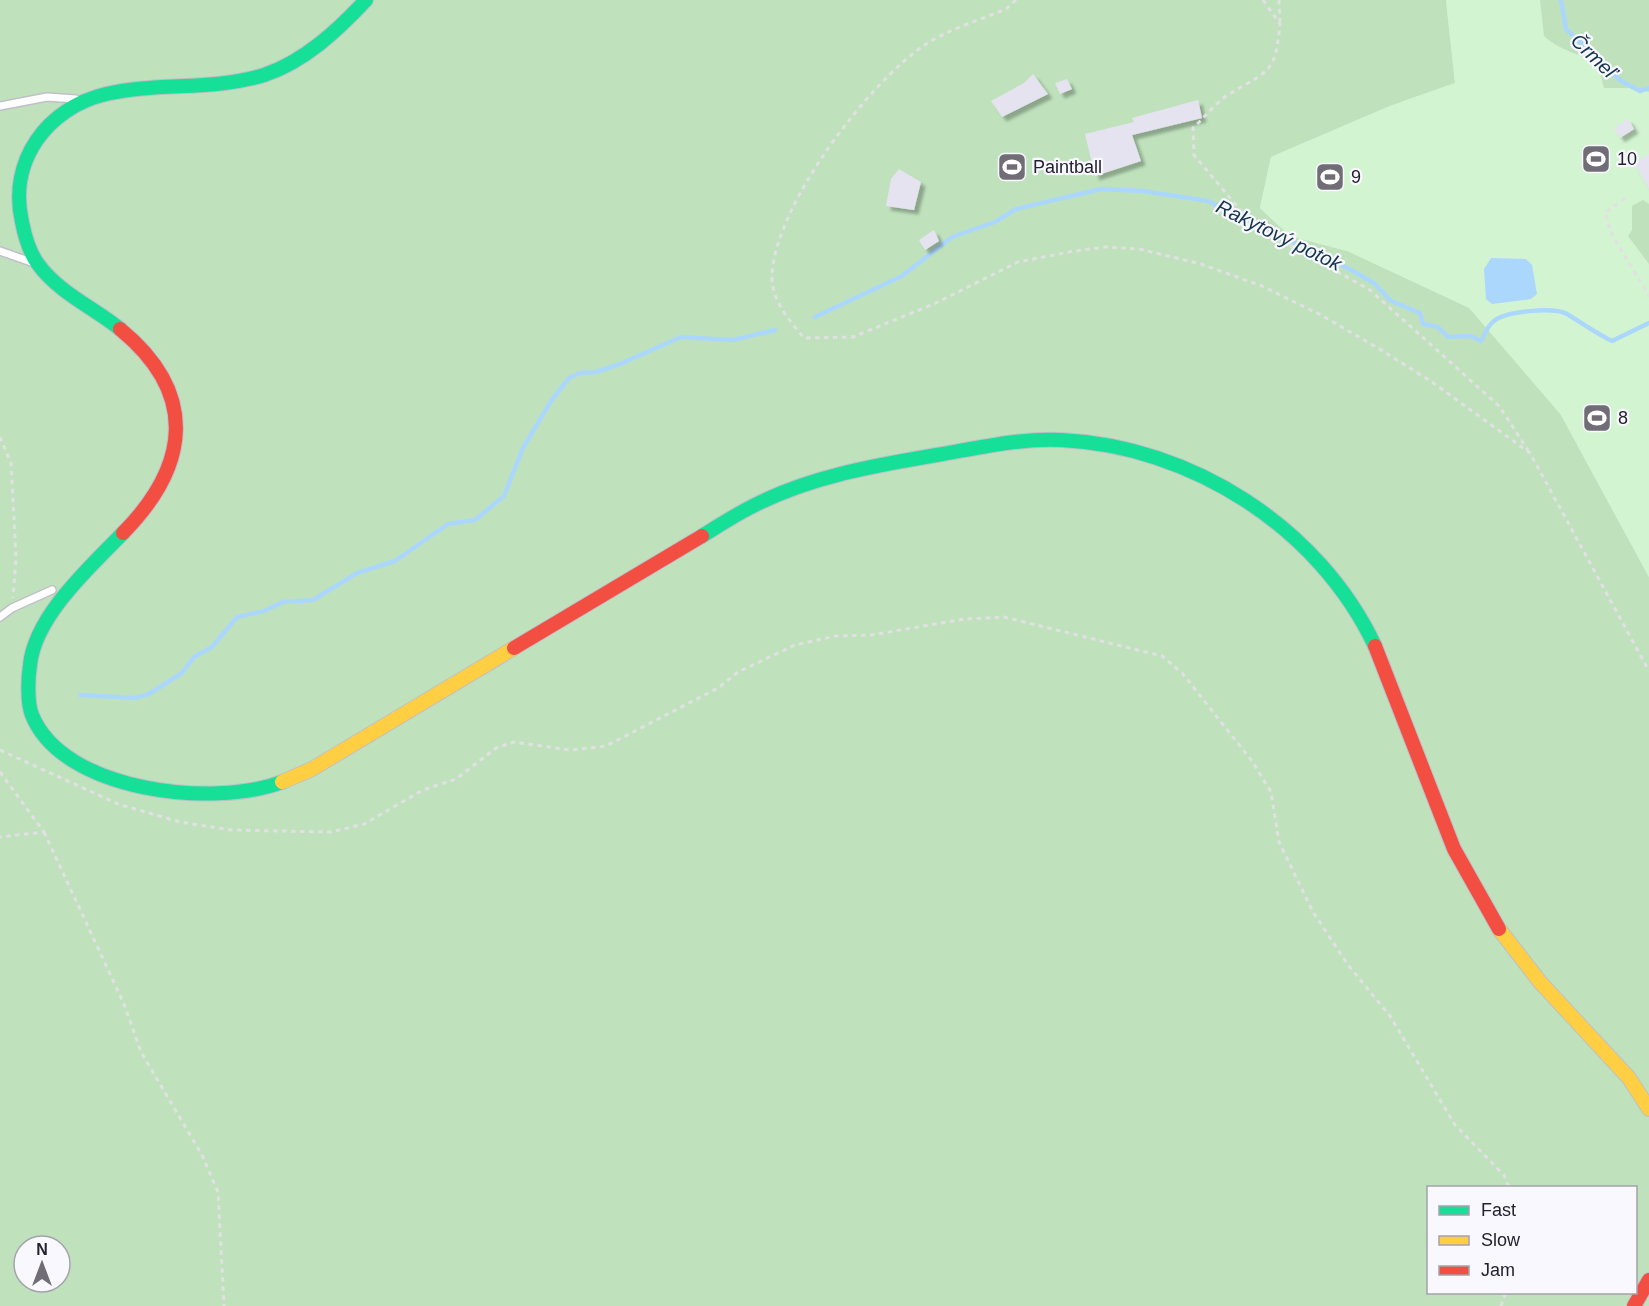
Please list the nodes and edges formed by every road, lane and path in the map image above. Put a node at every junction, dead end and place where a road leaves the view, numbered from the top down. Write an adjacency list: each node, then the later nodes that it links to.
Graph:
1 (366, 0): 6 (main road)
2 (1016, 0): 13 (path)
3 (1263, 0): 5 (path)
4 (1279, 0): 5 (path)
5 (1280, 24): 13 (path)
6 (82, 99): 7 (lane); 10 (main road)
7 (0, 106)
8 (1625, 198): 11 (path)
9 (0, 251): 10 (lane)
10 (37, 263): 14 (main road)
11 (1649, 296)
12 (0, 437): 15 (path)
13 (1530, 453): 17 (path)
14 (52, 590): 15 (lane); 22 (main road)
15 (12, 608): 16 (lane)
16 (0, 617)
17 (1649, 671)
18 (0, 750): 23 (path)
19 (0, 772): 20 (path)
20 (44, 832): 21 (path); 25 (path)
21 (0, 837)
22 (1649, 1109)
23 (1508, 1186)
24 (1649, 1280): 26 (main road)
25 (224, 1306)
26 (1634, 1306)

